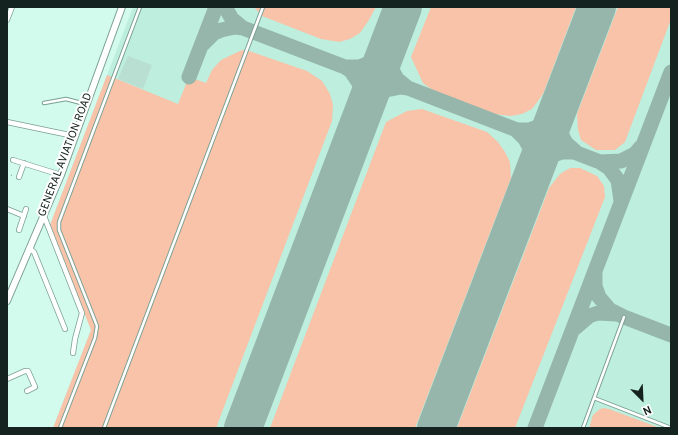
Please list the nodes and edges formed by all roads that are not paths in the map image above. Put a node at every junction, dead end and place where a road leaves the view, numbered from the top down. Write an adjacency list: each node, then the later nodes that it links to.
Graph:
1 (12, 7): 5 (street)
2 (122, 7): 7 (main road, GENERAL AVIATION ROAD)
3 (140, 7): 27 (lane)
4 (263, 7): 28 (lane)
5 (7, 20)
6 (44, 103): 7 (lane)
7 (85, 104): 9 (main road, GENERAL AVIATION ROAD)
8 (7, 122): 9 (street)
9 (74, 136): 12 (main road, GENERAL AVIATION ROAD)
10 (13, 160): 11 (street)
11 (24, 163): 12 (street); 13 (street)
12 (60, 175): 17 (main road, GENERAL AVIATION ROAD)
13 (19, 177)
14 (7, 208): 16 (street)
15 (26, 209): 16 (street)
16 (24, 216): 18 (street)
17 (44, 216): 19 (main road, GENERAL AVIATION ROAD); 23 (street)
18 (19, 230)
19 (29, 248): 20 (main road, GENERAL AVIATION ROAD); 22 (street)
20 (7, 301)
21 (624, 317): 26 (lane)
22 (65, 329)
23 (73, 353)
24 (7, 379): 25 (street)
25 (27, 392)
26 (594, 398): 29 (lane); 30 (lane)
27 (60, 428)
28 (104, 428)
29 (584, 428)
30 (671, 428)

